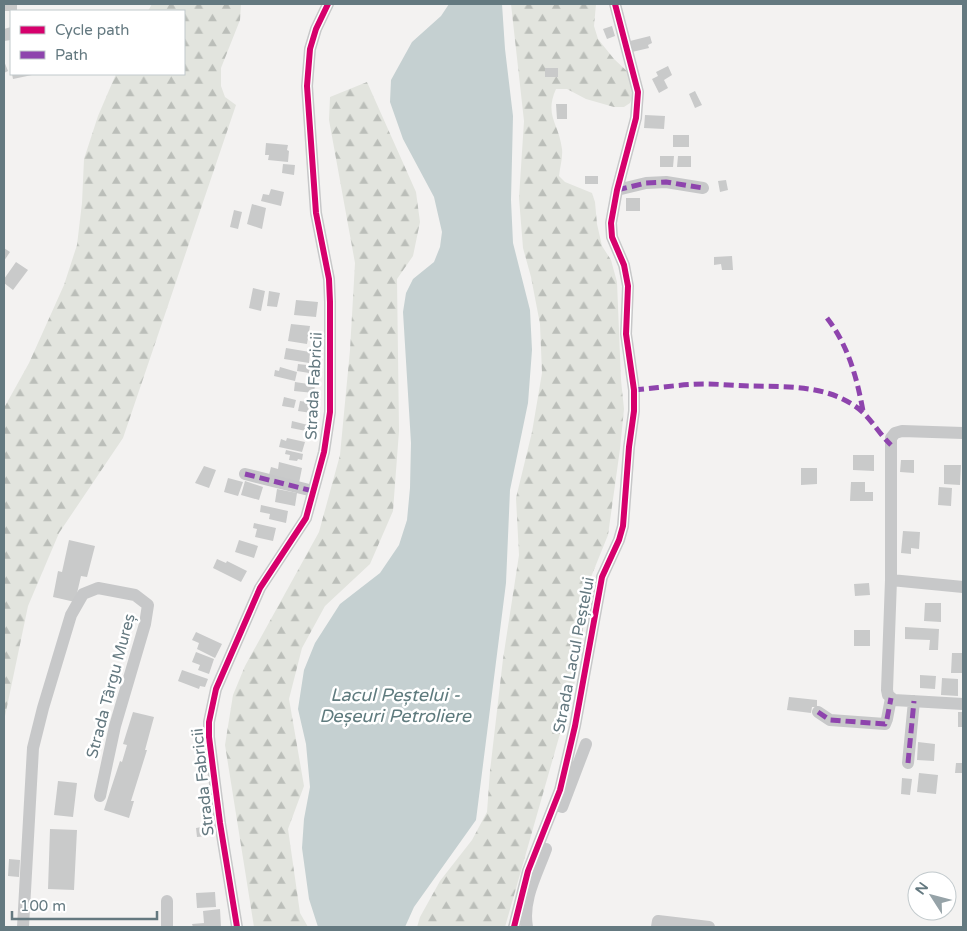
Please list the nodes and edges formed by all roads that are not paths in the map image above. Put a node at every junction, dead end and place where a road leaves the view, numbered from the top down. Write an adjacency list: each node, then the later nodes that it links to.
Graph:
1 (328, 4): 7 (street, Strada Fabricii)
2 (615, 4): 4 (street, Strada Lacul Peștelui)
3 (703, 188): 4 (street)
4 (617, 190): 21 (street, Strada Lacul Peștelui)
5 (963, 433): 8 (street)
6 (246, 474): 7 (street)
7 (313, 491): 20 (street, Strada Fabricii)
8 (891, 580): 9 (street); 10 (street)
9 (963, 587)
10 (891, 698): 11 (street); 13 (street)
11 (914, 701): 12 (street); 15 (street)
12 (963, 704)
13 (818, 712)
14 (586, 744): 22 (street)
15 (908, 763)
16 (100, 796): 18 (street, Strada Târgu Mureș)
17 (167, 901): 19 (street)
18 (23, 927)
19 (167, 927)
20 (237, 927)
21 (514, 927)
22 (527, 927)
23 (657, 927): 24 (street)
24 (709, 927)

